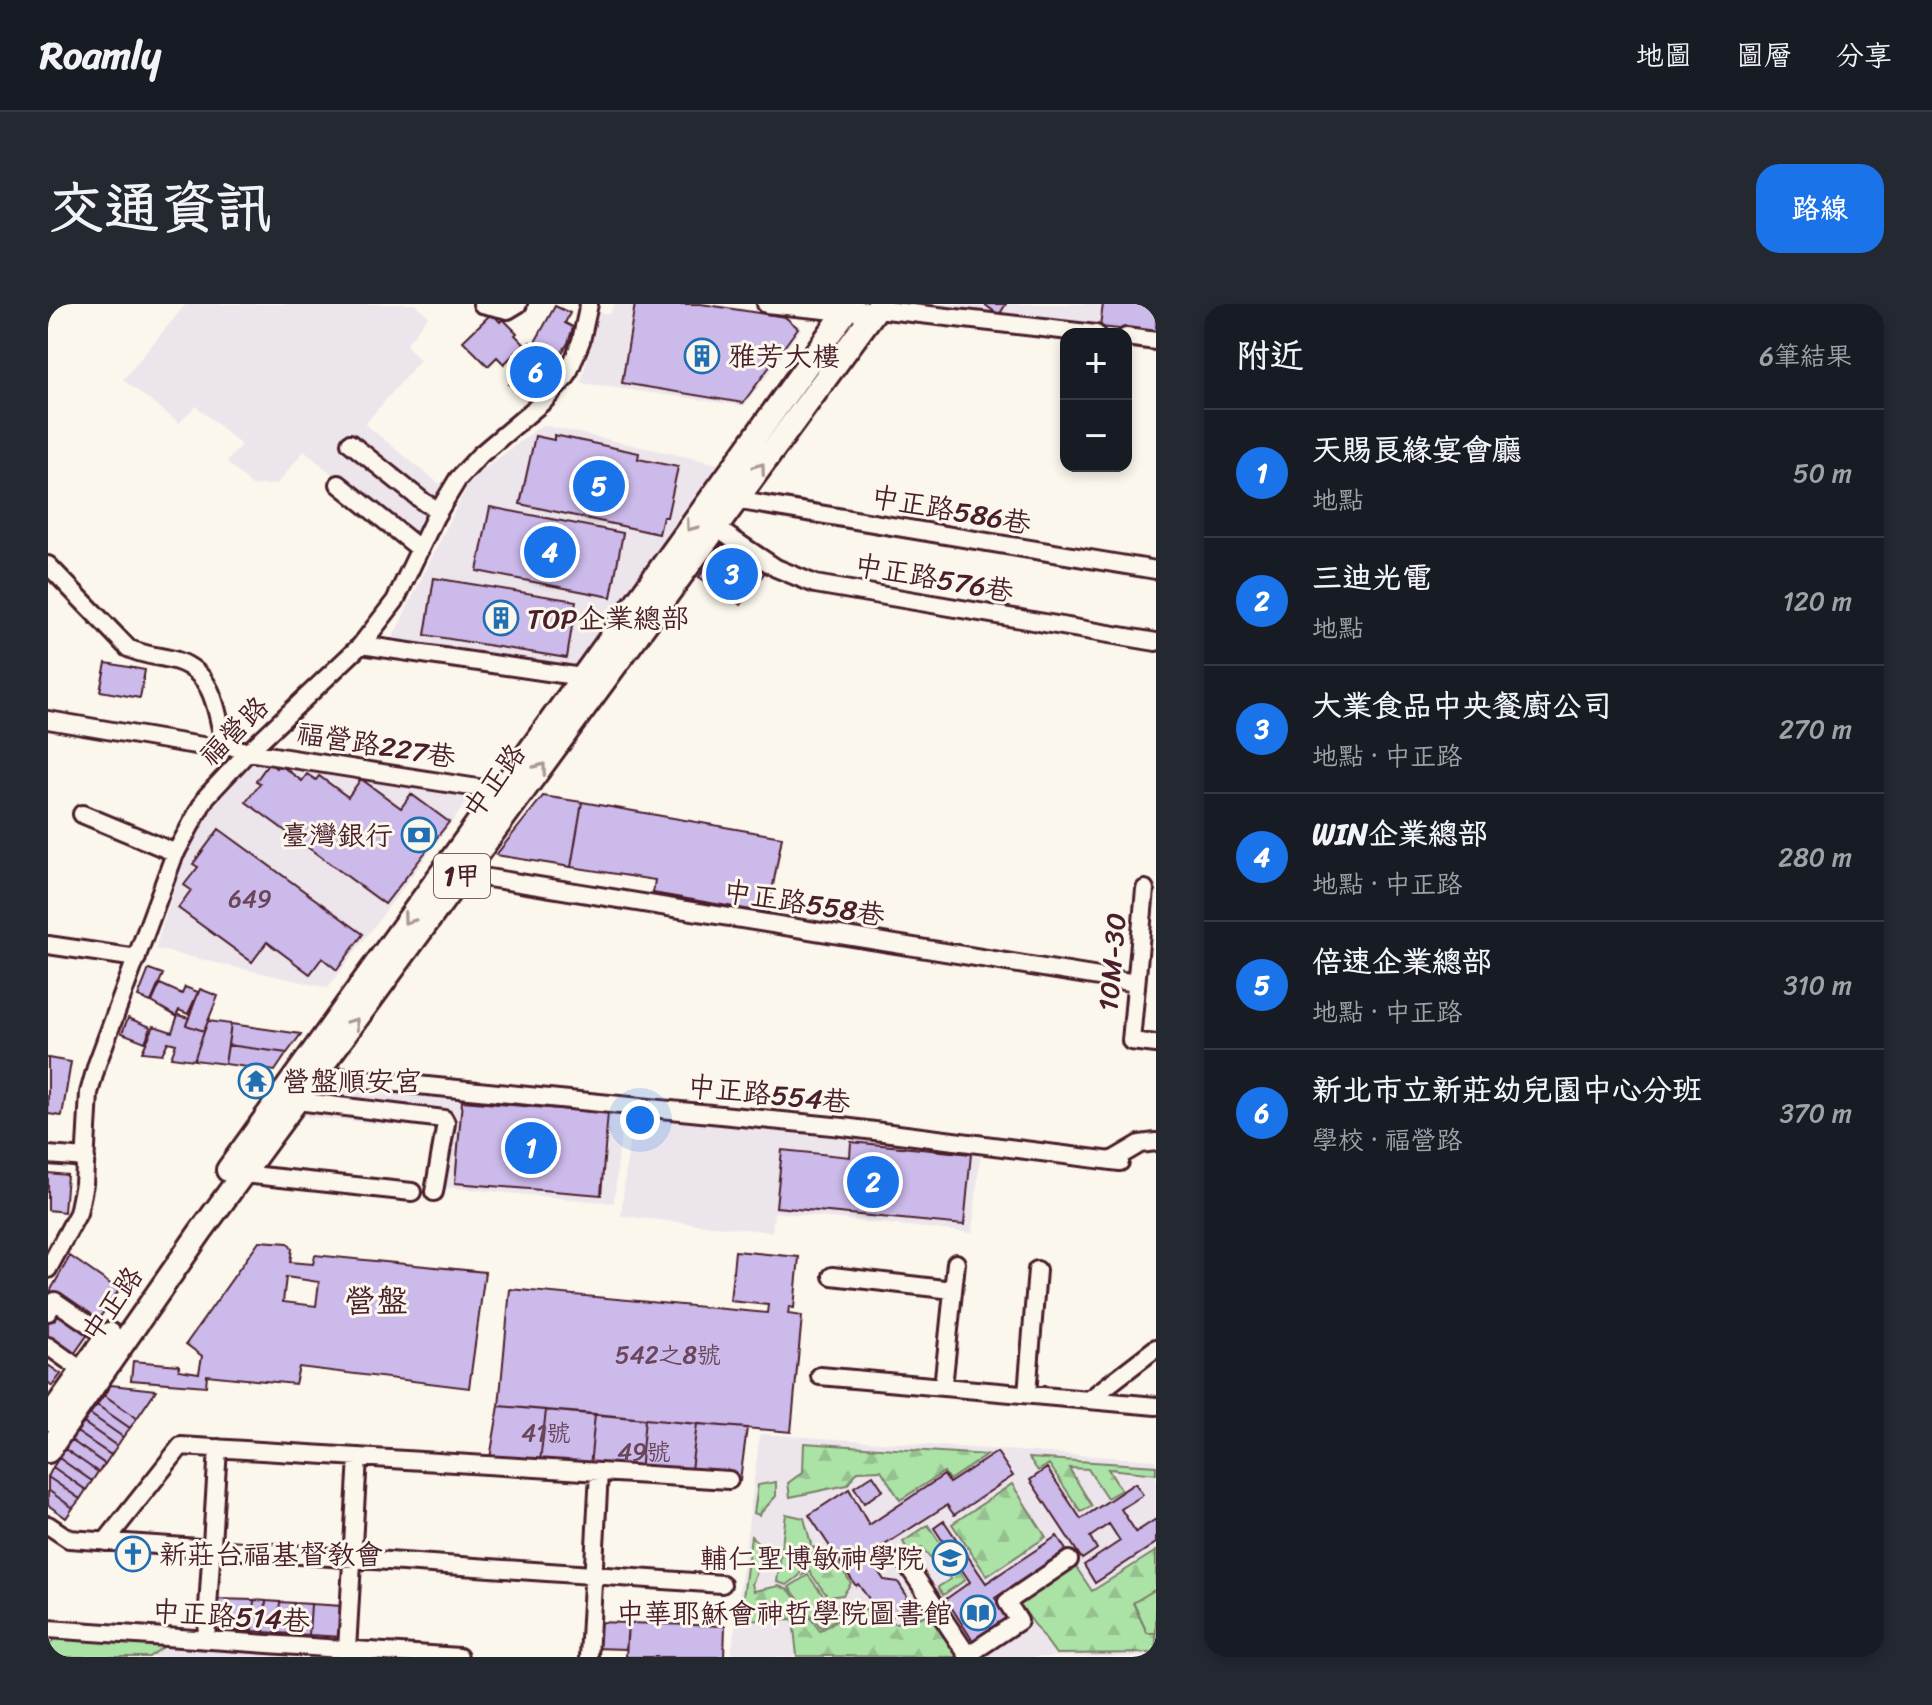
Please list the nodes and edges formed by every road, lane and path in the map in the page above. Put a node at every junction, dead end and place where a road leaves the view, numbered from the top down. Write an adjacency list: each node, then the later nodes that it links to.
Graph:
1 (482, 304): 2 (street)
2 (518, 304)
3 (589, 304): 13 (street, 福營路)
4 (766, 304): 6 (street)
5 (879, 306): 6 (street); 7 (street); 12 (main road, 中正路 / 1甲, one-way to 5)
6 (848, 308): 20 (main road, 中正路 / 1甲, one-way to 20)
7 (1060, 329)
8 (1132, 338): 9 (street)
9 (1156, 341)
10 (350, 443): 13 (street)
11 (339, 484): 15 (street)
12 (739, 497): 14 (main road, 中正路 / 1甲); 17 (street, 中正路586巷)
13 (439, 510): 15 (street, 福營路)
14 (716, 528): 18 (street, 中正路576巷); 24 (main road, 中正路 / 1甲, one-way to 14)
15 (420, 549): 19 (street, 福營路)
16 (48, 565): 22 (street)
17 (1156, 570)
18 (1156, 642)
19 (361, 645): 20 (street); 23 (street, 福營路)
20 (582, 677): 24 (main road, 中正路 / 1甲)
21 (48, 720): 22 (street, 福營路227巷)
22 (224, 744): 23 (street, 福營路227巷)
23 (248, 752): 24 (street, 福營路227巷); 26 (street, 福營路)
24 (511, 793): 27 (main road, 中正路 / 1甲); 47 (main road, 中正路 / 1甲, one-way to 47)
25 (82, 814): 26 (street)
26 (176, 853): 30 (street, 福營路)
27 (464, 874): 31 (street, 中正路558巷); 33 (main road, 中正路 / 1甲, one-way to 27)
28 (1145, 889): 31 (street, 10M-30)
29 (48, 945): 30 (street)
30 (137, 958): 37 (street, 福營路)
31 (1136, 983): 32 (street, 10M-30)
32 (1156, 1044)
33 (316, 1075): 34 (main road, 中正路 / 1甲); 35 (street, 中正路554巷)
34 (297, 1101): 38 (main road, 中正路 / 1甲); 40 (street)
35 (1156, 1142)
36 (48, 1155): 37 (street)
37 (86, 1158): 42 (street, 福營路)
38 (243, 1174): 39 (street); 58 (main road, 中正路 / 1甲)
39 (412, 1192)
40 (434, 1192)
41 (956, 1263): 45 (street)
42 (48, 1269)
43 (1037, 1270): 53 (street)
44 (832, 1276): 45 (street)
45 (953, 1290): 52 (street)
46 (48, 1312): 47 (street)
47 (107, 1337): 50 (main road, 中正路 / 1甲)
48 (48, 1346): 50 (street)
49 (1156, 1348): 54 (street)
50 (83, 1371): 56 (main road, 中正路 / 1甲)
51 (820, 1376): 52 (street)
52 (943, 1387): 53 (street)
53 (1027, 1394): 54 (street)
54 (1090, 1399): 55 (street)
55 (1156, 1406)
56 (48, 1419)
57 (218, 1448): 59 (street); 63 (street); 64 (street)
58 (48, 1451)
59 (358, 1457): 60 (street); 65 (street)
60 (599, 1472): 61 (street); 68 (street)
61 (729, 1480)
62 (48, 1525): 63 (street)
63 (105, 1542): 64 (street)
64 (212, 1549): 65 (street); 71 (street)
65 (352, 1558): 68 (street); 72 (street)
66 (904, 1560): 73 (street)
67 (1069, 1560): 73 (street)
68 (593, 1575): 69 (street); 75 (street)
69 (722, 1584)
70 (48, 1629): 71 (street, 中正路514巷)
71 (206, 1640): 72 (street, 中正路514巷)
72 (347, 1650): 74 (street, 中正路514巷)
73 (968, 1656)
74 (459, 1657)
75 (589, 1657)

